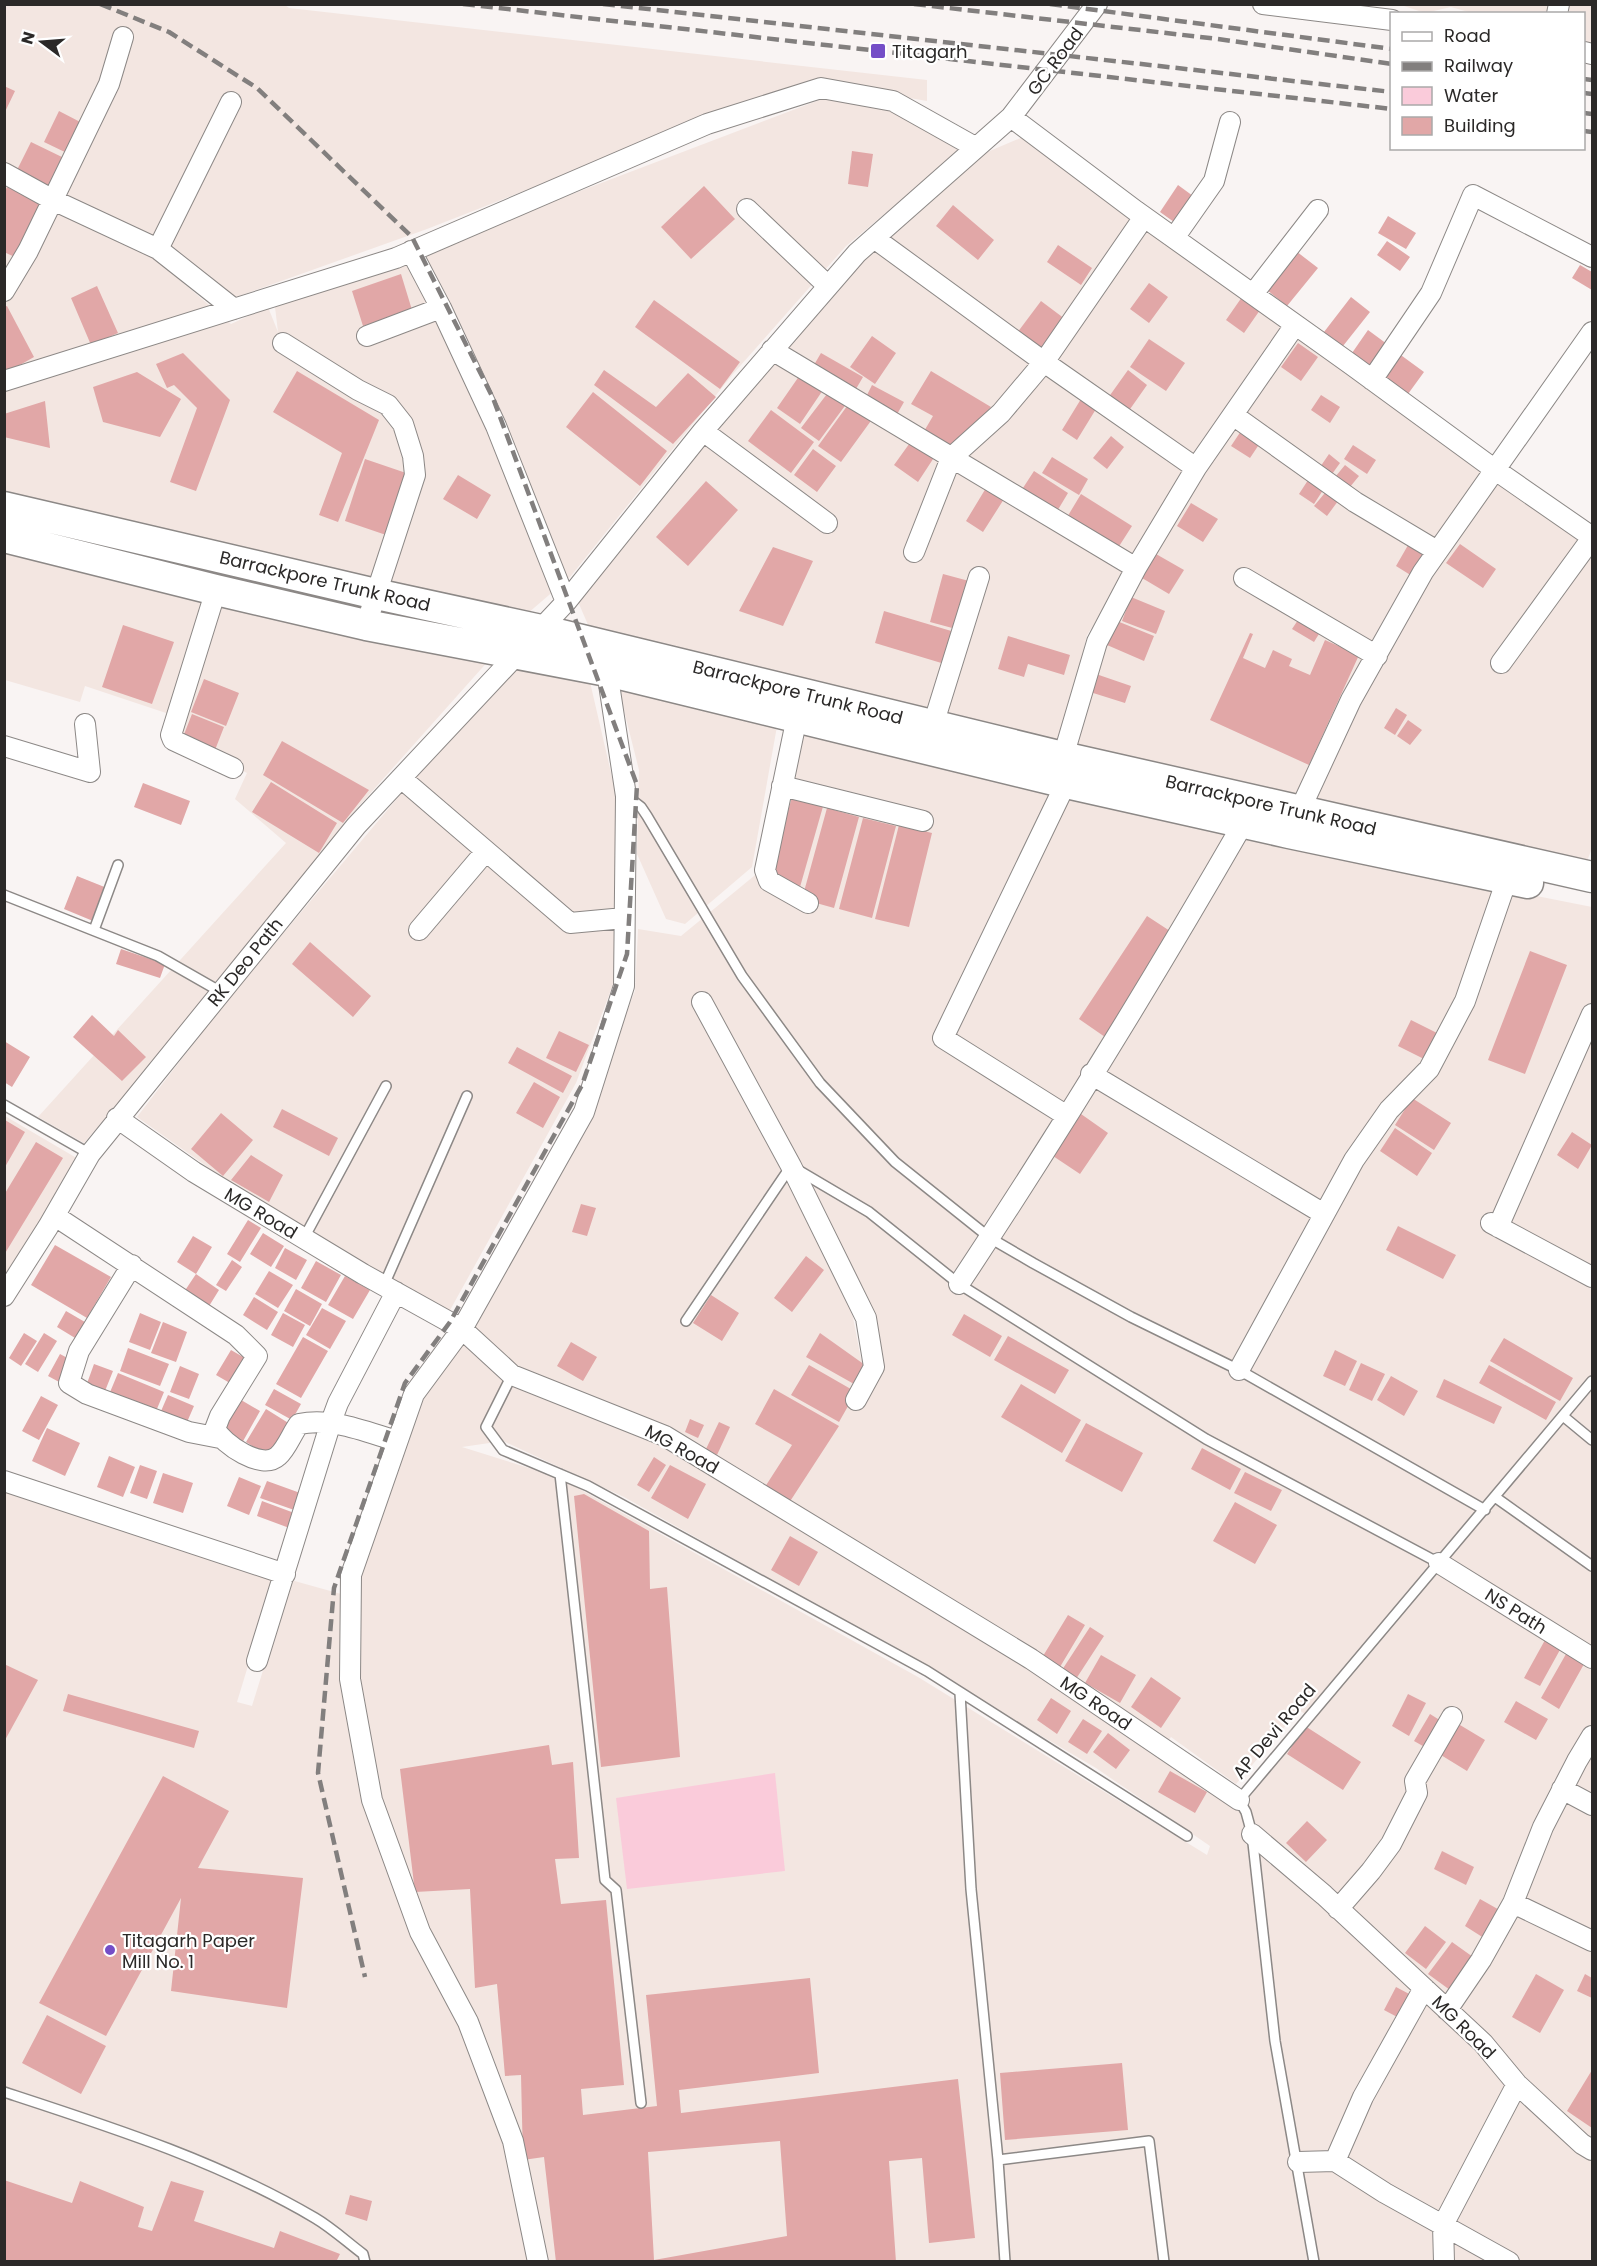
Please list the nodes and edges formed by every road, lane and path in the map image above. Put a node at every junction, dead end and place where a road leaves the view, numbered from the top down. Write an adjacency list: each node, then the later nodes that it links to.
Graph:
1 (1097, 4): 6 (street, GC Road)
2 (1263, 4): 3 (street)
3 (1390, 20)
4 (123, 37): 10 (street)
5 (231, 102): 16 (street)
6 (1011, 117): 8 (street, GC Road); 13 (street)
7 (1230, 122): 15 (street)
8 (975, 147): 14 (street, GC Road); 17 (street)
9 (4, 173): 10 (street)
10 (53, 200): 16 (street); 20 (street)
11 (747, 209): 19 (street)
12 (1318, 210): 21 (street)
13 (1144, 217): 15 (street); 29 (street)
14 (874, 238): 19 (street, GC Road); 29 (street)
15 (1174, 238): 21 (street)
16 (158, 249): 23 (street)
17 (411, 251): 22 (street); 23 (street)
18 (1593, 257): 30 (street)
19 (828, 286): 28 (street, GC Road)
20 (4, 291)
21 (1253, 294): 24 (street)
22 (441, 308): 25 (street); 48 (street)
23 (234, 309): 31 (street)
24 (1295, 325): 30 (street); 32 (street)
25 (367, 336)
26 (1590, 340): 36 (street)
27 (283, 343): 47 (street)
28 (772, 350): 33 (street, RK Deo Path); 34 (street)
29 (1044, 362): 34 (street); 35 (street)
30 (1372, 380): 36 (street)
31 (4, 381)
32 (1233, 415): 35 (street); 41 (street)
33 (703, 431): 38 (street); 48 (street, RK Deo Path)
34 (951, 458): 42 (street); 43 (street)
35 (1196, 468): 43 (street)
36 (1494, 470): 40 (street); 41 (street)
37 (4, 507): 47 (main road, Barrackpore Trunk Road)
38 (827, 523)
39 (4, 537): 46 (main road, Barrackpore Trunk Road)
40 (1593, 537): 53 (street)
41 (1437, 551): 52 (street)
42 (914, 552)
43 (1136, 568): 60 (street)
44 (979, 577): 57 (street)
45 (1244, 578): 52 (street)
46 (216, 590): 49 (main road, Barrackpore Trunk Road); 59 (street)
47 (376, 594): 49 (street); 50 (main road, Barrackpore Trunk Road)
48 (566, 602): 50 (street, RK Deo Path)
49 (366, 625): 51 (main road, Barrackpore Trunk Road)
50 (541, 630): 51 (street, RK Deo Path); 57 (main road, Barrackpore Trunk Road)
51 (520, 653): 54 (main road, Barrackpore Trunk Road); 61 (street, RK Deo Path)
52 (1377, 656): 64 (street)
53 (1501, 663)
54 (607, 671): 55 (main road, Barrackpore Trunk Road); 63 (street)
55 (797, 717): 60 (main road, Barrackpore Trunk Road); 62 (street)
56 (85, 724): 58 (street)
57 (933, 725): 60 (main road, Barrackpore Trunk Road)
58 (4, 746)
59 (233, 768)
60 (1065, 770): 64 (main road, Barrackpore Trunk Road); 66 (main road, Barrackpore Trunk Road); 83 (street)
61 (401, 778): 67 (street); 76 (street, RK Deo Path)
62 (782, 786): 65 (street); 72 (street)
63 (626, 796): 73 (street); 90 (lane)
64 (1299, 812): 70 (main road, Barrackpore Trunk Road)
65 (922, 821)
66 (1244, 822): 69 (main road, Barrackpore Trunk Road); 79 (street)
67 (486, 851): 73 (street); 75 (street)
68 (118, 865): 74 (lane)
69 (1508, 879): 70 (main road, Barrackpore Trunk Road); 87 (street)
70 (1592, 880)
71 (4, 895): 74 (lane)
72 (808, 903)
73 (624, 918): 97 (street)
74 (94, 930): 76 (lane)
75 (420, 930)
76 (221, 992): 84 (street, RK Deo Path)
77 (702, 1002): 86 (street)
78 (1593, 1014): 92 (street)
79 (1091, 1074): 83 (street); 87 (street)
80 (386, 1086): 89 (lane)
81 (467, 1096): 94 (lane)
82 (4, 1105): 85 (lane)
83 (1067, 1116): 90 (street)
84 (117, 1119): 85 (street, RK Deo Path); 89 (street, MG Road)
85 (90, 1154): 88 (street, RK Deo Path)
86 (791, 1166): 93 (lane); 96 (lane); 101 (street)
87 (1324, 1214): 98 (street)
88 (55, 1216): 91 (street); 95 (street, RK Deo Path)
89 (304, 1238): 94 (street, MG Road)
90 (990, 1238): 93 (street); 98 (lane)
91 (132, 1265): 104 (street); 104 (street)
92 (1593, 1276)
93 (959, 1284): 111 (lane)
94 (390, 1289): 97 (street, MG Road); 103 (street)
95 (4, 1296)
96 (686, 1321)
97 (462, 1329): 99 (street, MG Road); 106 (street)
98 (1239, 1370): 110 (lane)
99 (512, 1375): 107 (lane); 120 (street, MG Road)
100 (1593, 1381): 102 (lane, AP Devi Road)
101 (856, 1400)
102 (1563, 1416): 105 (lane); 109 (lane, AP Devi Road)
103 (331, 1422): 104 (street); 106 (street); 113 (street)
104 (220, 1438)
105 (1593, 1440)
106 (397, 1441): 138 (street)
107 (561, 1474): 116 (lane); 131 (lane)
108 (4, 1481): 113 (street)
109 (1495, 1497): 110 (lane, AP Devi Road); 112 (lane)
110 (1485, 1510): 111 (lane, AP Devi Road)
111 (1439, 1563): 114 (street, NS Path); 120 (lane, AP Devi Road)
112 (1593, 1566)
113 (285, 1574): 115 (street)
114 (1593, 1658)
115 (257, 1661)
116 (960, 1693): 123 (lane); 133 (lane)
117 (1452, 1717): 125 (street)
118 (1593, 1736): 119 (street)
119 (1563, 1789): 121 (street); 124 (street)
120 (1239, 1800): 122 (lane, AP Devi Road)
121 (1593, 1805)
122 (1252, 1834): 125 (street, MG Road); 135 (lane, AP Devi Road)
123 (1187, 1836)
124 (1513, 1903): 126 (street); 128 (street)
125 (1338, 1909): 127 (street, MG Road)
126 (1593, 1941)
127 (1424, 1988): 128 (street, MG Road); 134 (street)
128 (1447, 2010): 129 (street, MG Road)
129 (1517, 2084): 132 (street, MG Road); 136 (street)
130 (4, 2092): 137 (lane)
131 (641, 2103)
132 (1593, 2150)
133 (998, 2160): 139 (lane); 140 (lane)
134 (1335, 2161): 135 (street); 136 (street)
135 (1298, 2162): 141 (lane, AP Devi Road)
136 (1443, 2225): 142 (street); 143 (street)
137 (365, 2262)
138 (538, 2262)
139 (1005, 2262)
140 (1164, 2262)
141 (1314, 2262)
142 (1444, 2262)
143 (1509, 2262)

